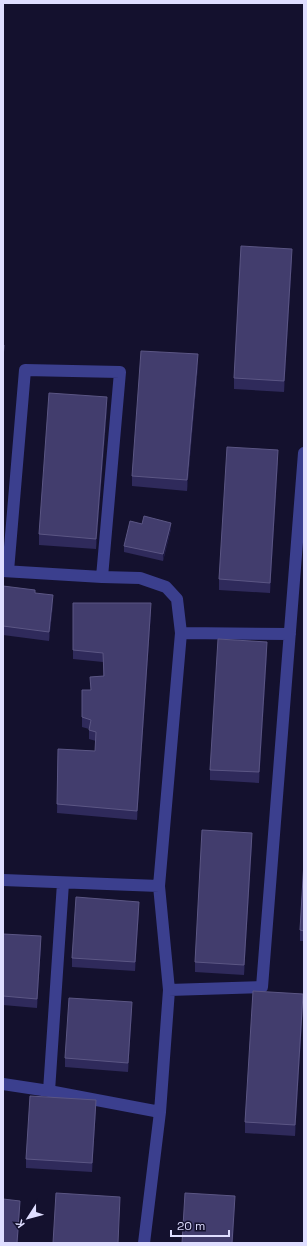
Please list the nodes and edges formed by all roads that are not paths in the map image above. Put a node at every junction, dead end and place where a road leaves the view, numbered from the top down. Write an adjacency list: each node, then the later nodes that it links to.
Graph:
1 (304, 453): 5 (street)
2 (5, 571): 3 (street); 3 (street)
3 (102, 577): 4 (street)
4 (181, 633): 5 (street); 8 (street)
5 (290, 634): 9 (street)
6 (3, 880): 7 (street)
7 (63, 883): 8 (street); 11 (street)
8 (159, 886): 9 (street)
9 (169, 990): 12 (street)
10 (3, 1084): 11 (street)
11 (49, 1091): 12 (street)
12 (160, 1112): 13 (street)
13 (144, 1243)

